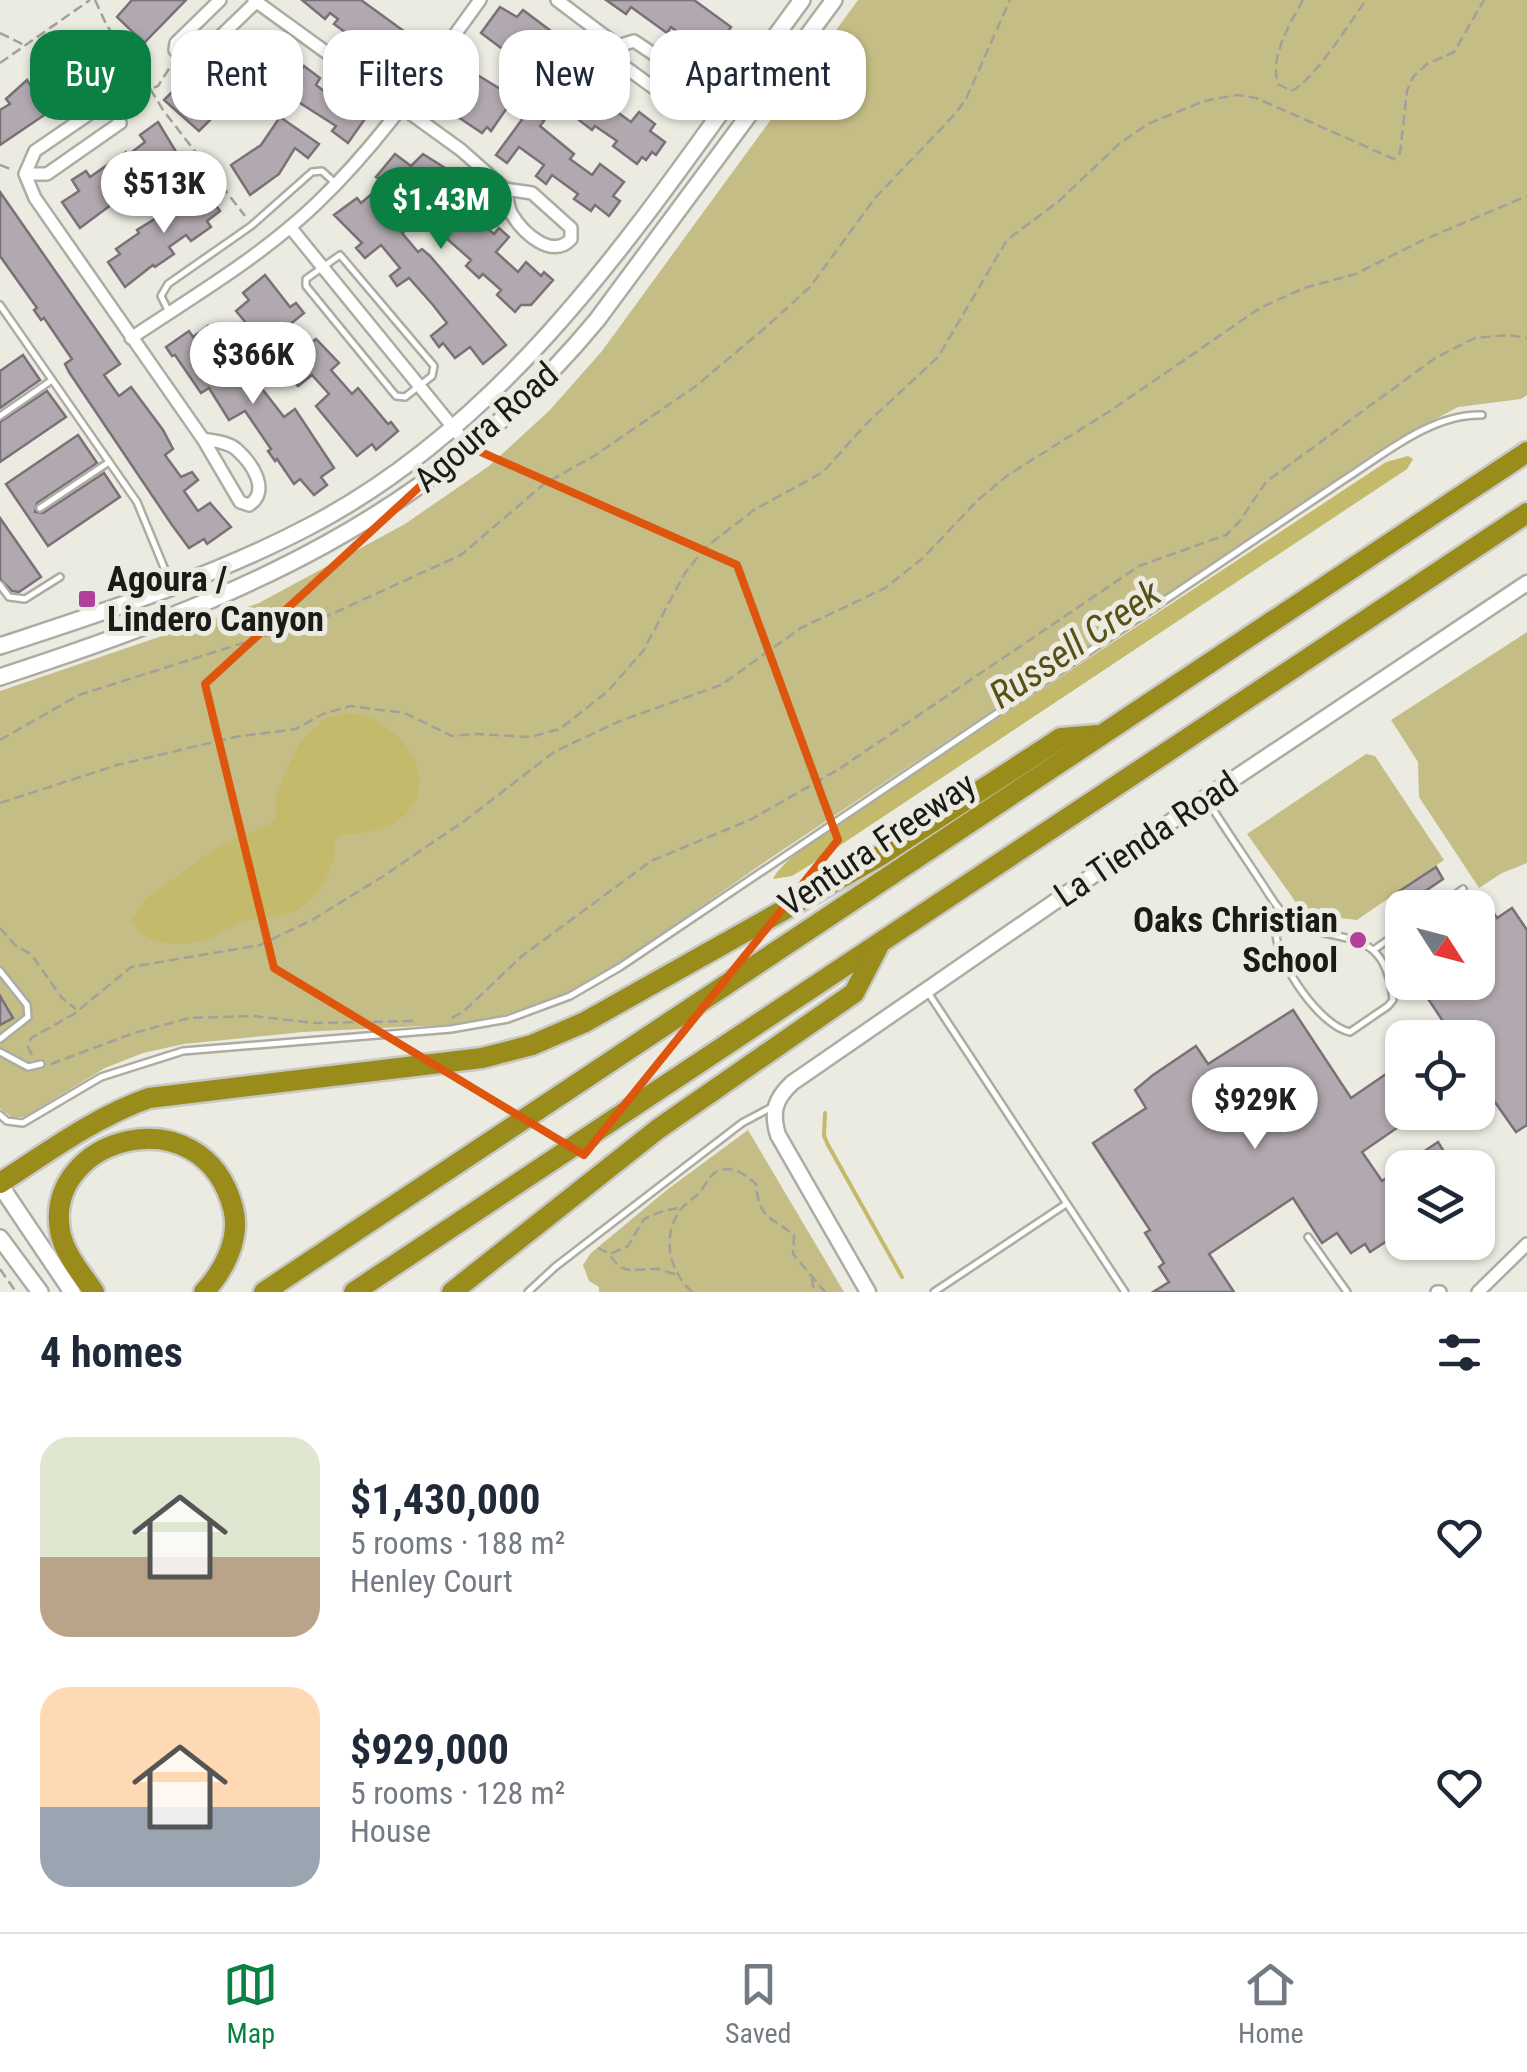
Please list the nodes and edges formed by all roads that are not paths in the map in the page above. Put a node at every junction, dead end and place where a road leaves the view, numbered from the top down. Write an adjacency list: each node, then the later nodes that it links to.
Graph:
1 (220, 0): 6 (street)
2 (480, 0): 7 (street)
3 (556, 0): 8 (street)
4 (802, 0): 25 (main road, Agoura Road)
5 (834, 0): 27 (main road, Agoura Road)
6 (256, 1): 10 (street)
7 (458, 30)
8 (596, 30)
9 (618, 46): 9 (street)
10 (323, 49)
11 (391, 120): 14 (street)
12 (419, 120): 15 (street)
13 (25, 174): 13 (street); 20 (street)
14 (336, 184): 16 (street); 19 (lane)
15 (505, 189): 15 (street)
16 (290, 227): 17 (street); 19 (street)
17 (321, 266): 22 (street); 22 (lane); 22 (lane)
18 (0, 305): 21 (lane)
19 (169, 312): 20 (street)
20 (131, 338): 26 (street)
21 (52, 380): 24 (lane); 29 (lane)
22 (421, 387): 25 (street)
23 (1482, 415): 51 (lane)
24 (0, 416)
25 (453, 428): 27 (street); 35 (main road, Agoura Road)
26 (203, 439): 26 (street)
27 (469, 448): 36 (main road, Agoura Road)
28 (1527, 452): 39 (highway, Ventura Freeway)
29 (109, 462): 30 (lane); 35 (lane)
30 (40, 508)
31 (1527, 513): 43 (highway)
32 (60, 576): 34 (lane)
33 (1527, 584): 40 (street, La Tienda Road)
34 (0, 585)
35 (172, 588): 36 (main road); 37 (main road, Agoura Road)
36 (182, 615): 38 (main road, Agoura Road)
37 (0, 646)
38 (0, 678)
39 (1100, 734): 52 (highway); 61 (highway, Ventura Freeway)
40 (1205, 798): 41 (lane); 46 (street, La Tienda Road)
41 (1280, 910): 44 (lane); 44 (lane)
42 (1385, 942): 44 (lane)
43 (880, 943): 62 (highway); 63 (highway)
44 (1375, 949)
45 (0, 971): 47 (lane)
46 (926, 988): 50 (street, La Tienda Road); 53 (lane)
47 (0, 1040)
48 (0, 1052): 49 (lane)
49 (41, 1064)
50 (774, 1106): 64 (lane); 65 (street)
51 (0, 1115)
52 (0, 1184): 58 (main road)
53 (1066, 1204): 66 (lane); 67 (lane)
54 (1308, 1237): 68 (lane)
55 (0, 1238): 57 (main road)
56 (1527, 1244): 69 (street)
57 (40, 1292)
58 (72, 1292)
59 (94, 1292): 60 (highway)
60 (204, 1292)
61 (264, 1292)
62 (354, 1292)
63 (452, 1292)
64 (528, 1292)
65 (868, 1292)
66 (934, 1292)
67 (1125, 1292)
68 (1347, 1292)
69 (1478, 1292)

